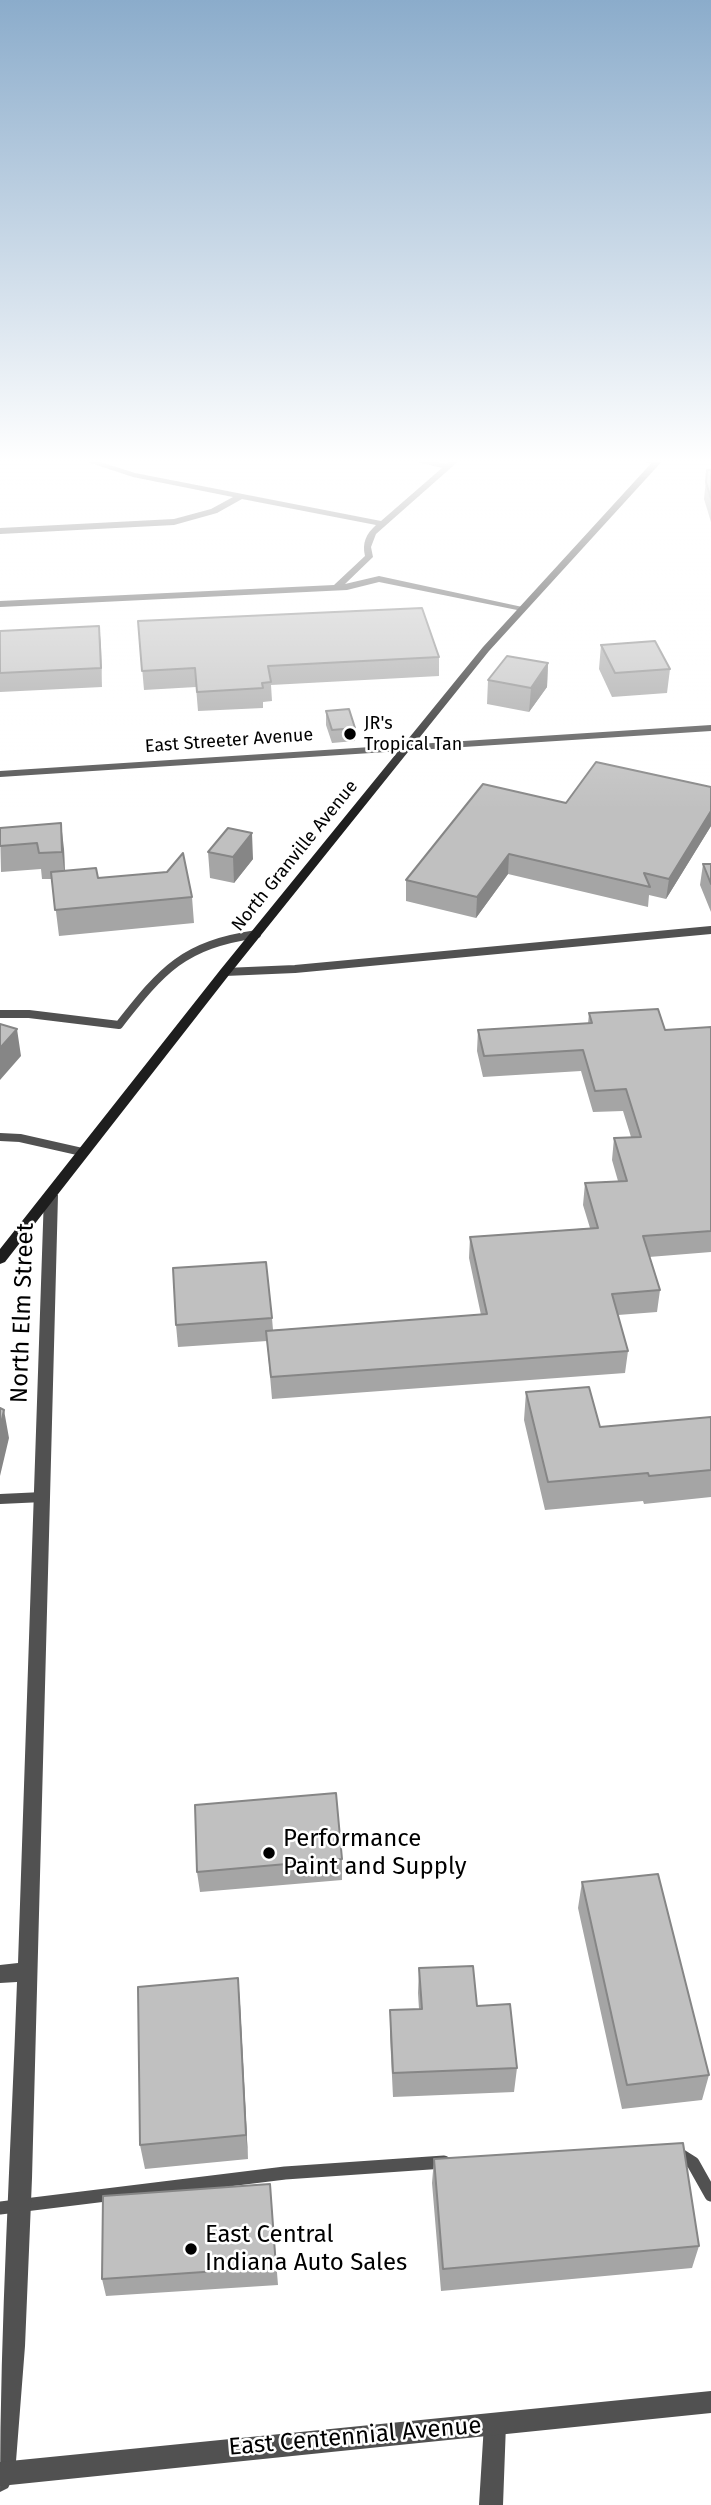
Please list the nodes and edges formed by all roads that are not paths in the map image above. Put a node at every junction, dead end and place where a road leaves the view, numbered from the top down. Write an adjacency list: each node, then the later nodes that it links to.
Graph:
1 (361, 575): 5 (street)
2 (361, 575): 5 (street)
3 (400, 575): 7 (street)
4 (553, 575): 7 (main road, North Granville Avenue)
5 (337, 587): 6 (street)
6 (0, 604)
7 (522, 608): 9 (main road, North Granville Avenue)
8 (711, 728): 9 (street, East Streeter Avenue)
9 (406, 749): 10 (street, East Streeter Avenue); 12 (main road, North Granville Avenue)
10 (0, 774)
11 (711, 930): 13 (lane)
12 (257, 934): 13 (main road, North Granville Avenue); 14 (lane)
13 (225, 972): 16 (main road, North Granville Avenue)
14 (0, 1014)
15 (0, 1137): 16 (lane)
16 (82, 1152): 17 (main road, North Granville Avenue)
17 (51, 1195): 18 (main road, North Granville Avenue); 19 (street, North Elm Street)
18 (0, 1259)
19 (43, 1497): 20 (lane); 21 (street, North Elm Street)
20 (0, 1499)
21 (28, 1972): 22 (street); 26 (street, North Elm Street)
22 (0, 1975)
23 (661, 2150): 25 (lane)
24 (457, 2162): 26 (lane)
25 (711, 2196)
26 (19, 2206): 27 (lane); 30 (street, North Elm Street)
27 (0, 2208)
28 (711, 2402): 29 (street, East Centennial Avenue)
29 (495, 2424): 30 (street, East Centennial Avenue); 31 (street)
30 (1, 2476)
31 (491, 2505)

